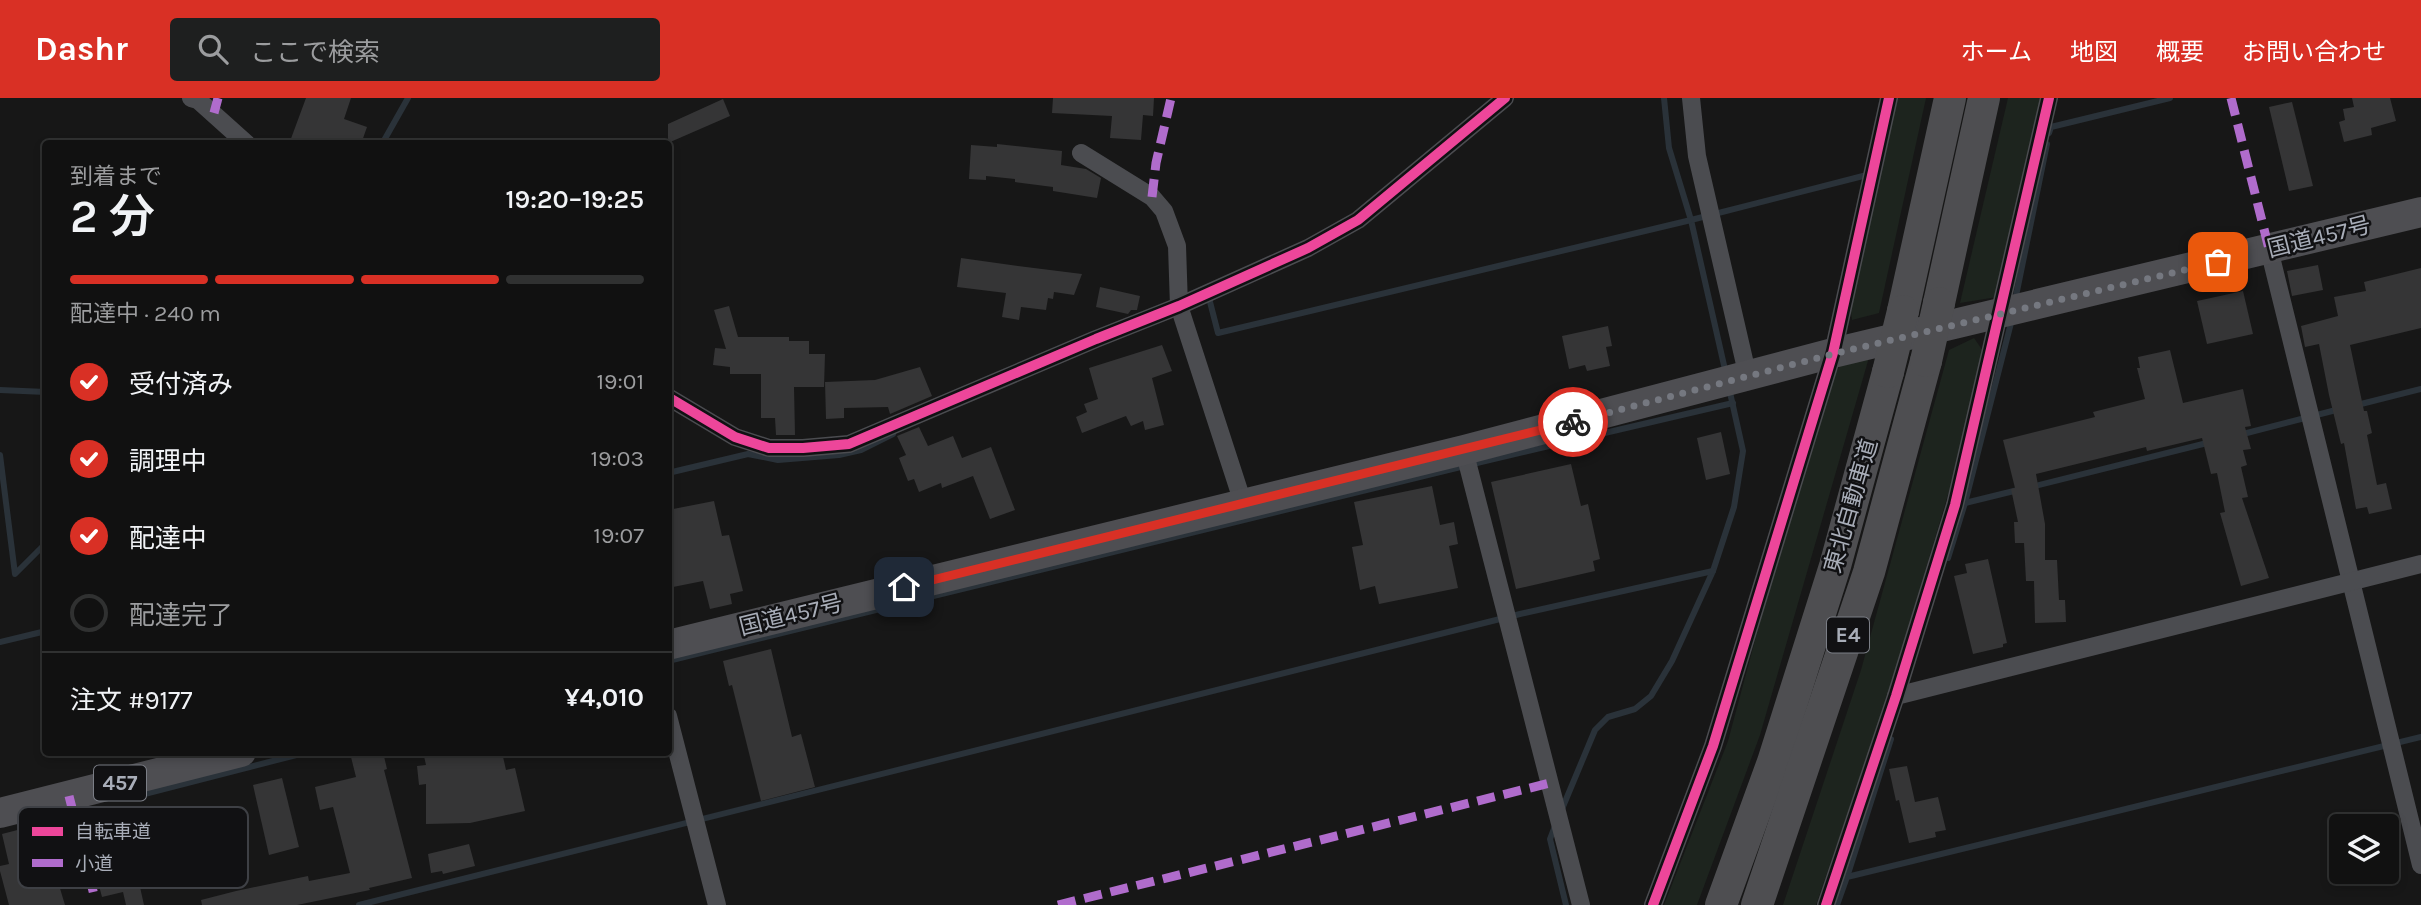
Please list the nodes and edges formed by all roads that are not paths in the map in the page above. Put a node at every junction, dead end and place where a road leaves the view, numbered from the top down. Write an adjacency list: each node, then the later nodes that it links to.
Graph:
1 (191, 98): 8 (street)
2 (1505, 98): 12 (street)
3 (1690, 98): 15 (street)
4 (1889, 98): 14 (street)
5 (1950, 98): 32 (highway, 東北自動車道 / E4, bridge)
6 (1984, 98): 33 (highway, 東北自動車道 / E4, bridge)
7 (2049, 98): 13 (street)
8 (243, 140)
9 (1081, 153): 12 (street)
10 (2421, 212): 11 (highway, 国道457号)
11 (2269, 249): 13 (highway, 国道457号); 20 (street)
12 (1179, 306): 16 (street); 18 (street)
13 (2000, 315): 14 (highway, 国道457号); 22 (street)
14 (1833, 354): 15 (highway, 国道457号); 31 (street)
15 (1748, 377): 17 (highway, 国道457号)
16 (672, 399)
17 (1464, 450): 18 (highway, 国道457号); 30 (street)
18 (1243, 503): 21 (highway, 国道457号)
19 (2421, 564): 20 (street)
20 (2351, 582): 22 (street); 28 (street)
21 (672, 644)
22 (1896, 696): 34 (street)
23 (672, 731): 29 (street)
24 (224, 756): 25 (highway, 457)
25 (24, 807)
26 (18, 808): 27 (highway, 457)
27 (0, 813)
28 (2421, 865)
29 (717, 905)
30 (1581, 905)
31 (1653, 905)
32 (1721, 905)
33 (1757, 905)
34 (1826, 905)

